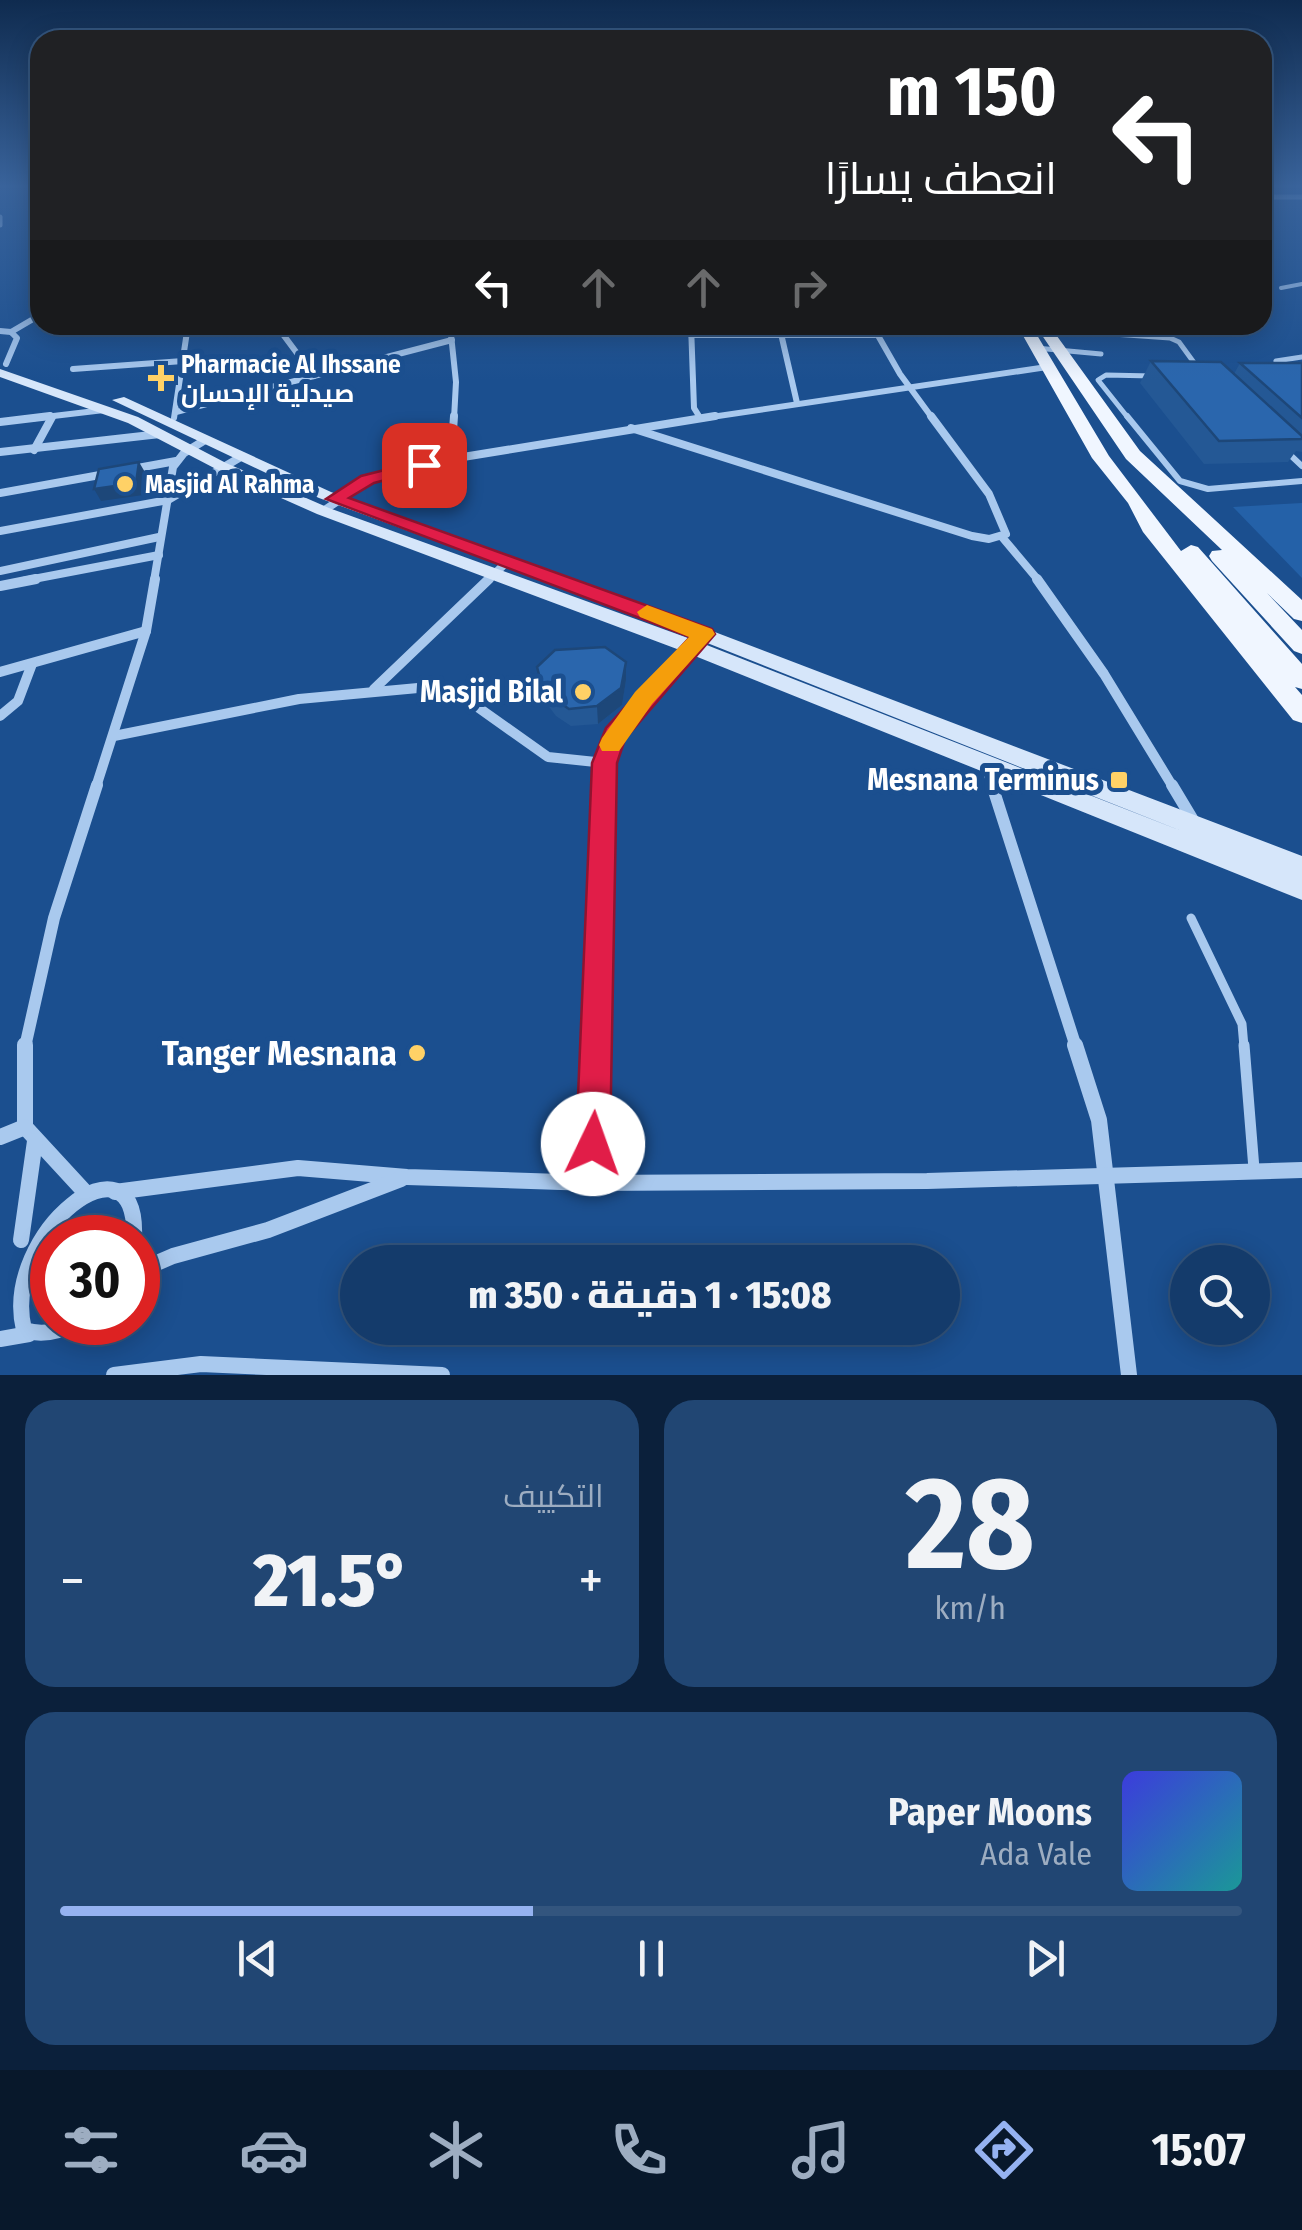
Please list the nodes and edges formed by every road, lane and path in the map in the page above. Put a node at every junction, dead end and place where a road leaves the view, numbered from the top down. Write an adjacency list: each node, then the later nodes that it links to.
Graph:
1 (1302, 284): 2 (lane)
2 (1282, 288)
3 (30, 321): 5 (street)
4 (0, 331): 5 (street)
5 (11, 332): 18 (street)
6 (186, 335): 16 (street)
7 (283, 335): 21 (street)
8 (451, 335): 13 (street)
9 (691, 335): 10 (street); 28 (street)
10 (781, 336): 11 (street); 26 (street)
11 (875, 336): 25 (street)
12 (1039, 339): 14 (lane); 17 (lane); 22 (main road); 25 (street); 45 (main road)
13 (452, 340): 21 (street); 37 (street)
14 (1101, 354)
15 (1302, 357): 20 (lane)
16 (182, 362): 19 (street); 31 (street)
17 (1195, 364)
18 (3, 367): 27 (main road); 31 (main road)
19 (73, 369)
20 (1289, 370)
21 (314, 376): 31 (street)
22 (1075, 376): 24 (lane); 43 (main road)
23 (1160, 376): 24 (lane)
24 (1100, 377): 41 (lane)
25 (908, 388): 26 (street); 48 (street)
26 (797, 402): 28 (street)
27 (105, 410): 29 (street); 31 (main road)
28 (699, 416): 32 (street)
29 (52, 417): 30 (street); 34 (street)
30 (0, 422)
31 (169, 423): 34 (street); 35 (main road)
32 (627, 427): 37 (street); 48 (street)
33 (1276, 441): 39 (lane)
34 (34, 450): 36 (street)
35 (190, 450): 38 (main road); 42 (street); 44 (street)
36 (0, 452)
37 (451, 459): 46 (street)
38 (230, 462): 44 (street); 46 (main road)
39 (1302, 466)
40 (1302, 481): 41 (lane)
41 (1198, 488): 43 (lane)
42 (0, 493)
43 (1170, 493): 54 (main road); 57 (main road)
44 (168, 500): 47 (street); 49 (street)
45 (1137, 502): 60 (main road); 62 (main road)
46 (329, 505): 51 (main road)
47 (0, 531)
48 (1002, 536): 67 (street)
49 (159, 537): 50 (street); 52 (street)
50 (159, 555): 53 (street); 55 (street)
51 (502, 567): 56 (main road); 61 (street)
52 (0, 570)
53 (0, 586)
54 (1302, 613)
55 (146, 630): 58 (street); 64 (street)
56 (698, 641): 65 (street); 66 (main road); 67 (main road)
57 (1302, 645)
58 (32, 664): 59 (street); 63 (street)
59 (0, 672)
60 (1302, 680)
61 (373, 690): 64 (street); 65 (street)
62 (1302, 714)
63 (0, 716)
64 (114, 736): 71 (street)
65 (604, 763): 77 (street)
66 (985, 763): 69 (main road); 76 (street)
67 (1196, 826): 68 (main road)
68 (1302, 867)
69 (1302, 889)
70 (1191, 918): 73 (lane)
71 (30, 1134): 72 (street); 78 (street); 81 (street)
72 (0, 1137)
73 (1254, 1169): 74 (street); 76 (street)
74 (1302, 1170)
75 (406, 1177): 77 (street); 79 (street); 83 (street)
76 (1107, 1177): 77 (street); 91 (street)
77 (591, 1183)
78 (84, 1191): 79 (street); 81 (street)
79 (115, 1192): 80 (street)
80 (132, 1215)
81 (20, 1244): 82 (street)
82 (11, 1262)
83 (160, 1262)
84 (6, 1280): 85 (street)
85 (30, 1333)
86 (30, 1334): 87 (street)
87 (0, 1339)
88 (202, 1370): 89 (street); 90 (street)
89 (114, 1375)
90 (442, 1375)
91 (1129, 1375)

